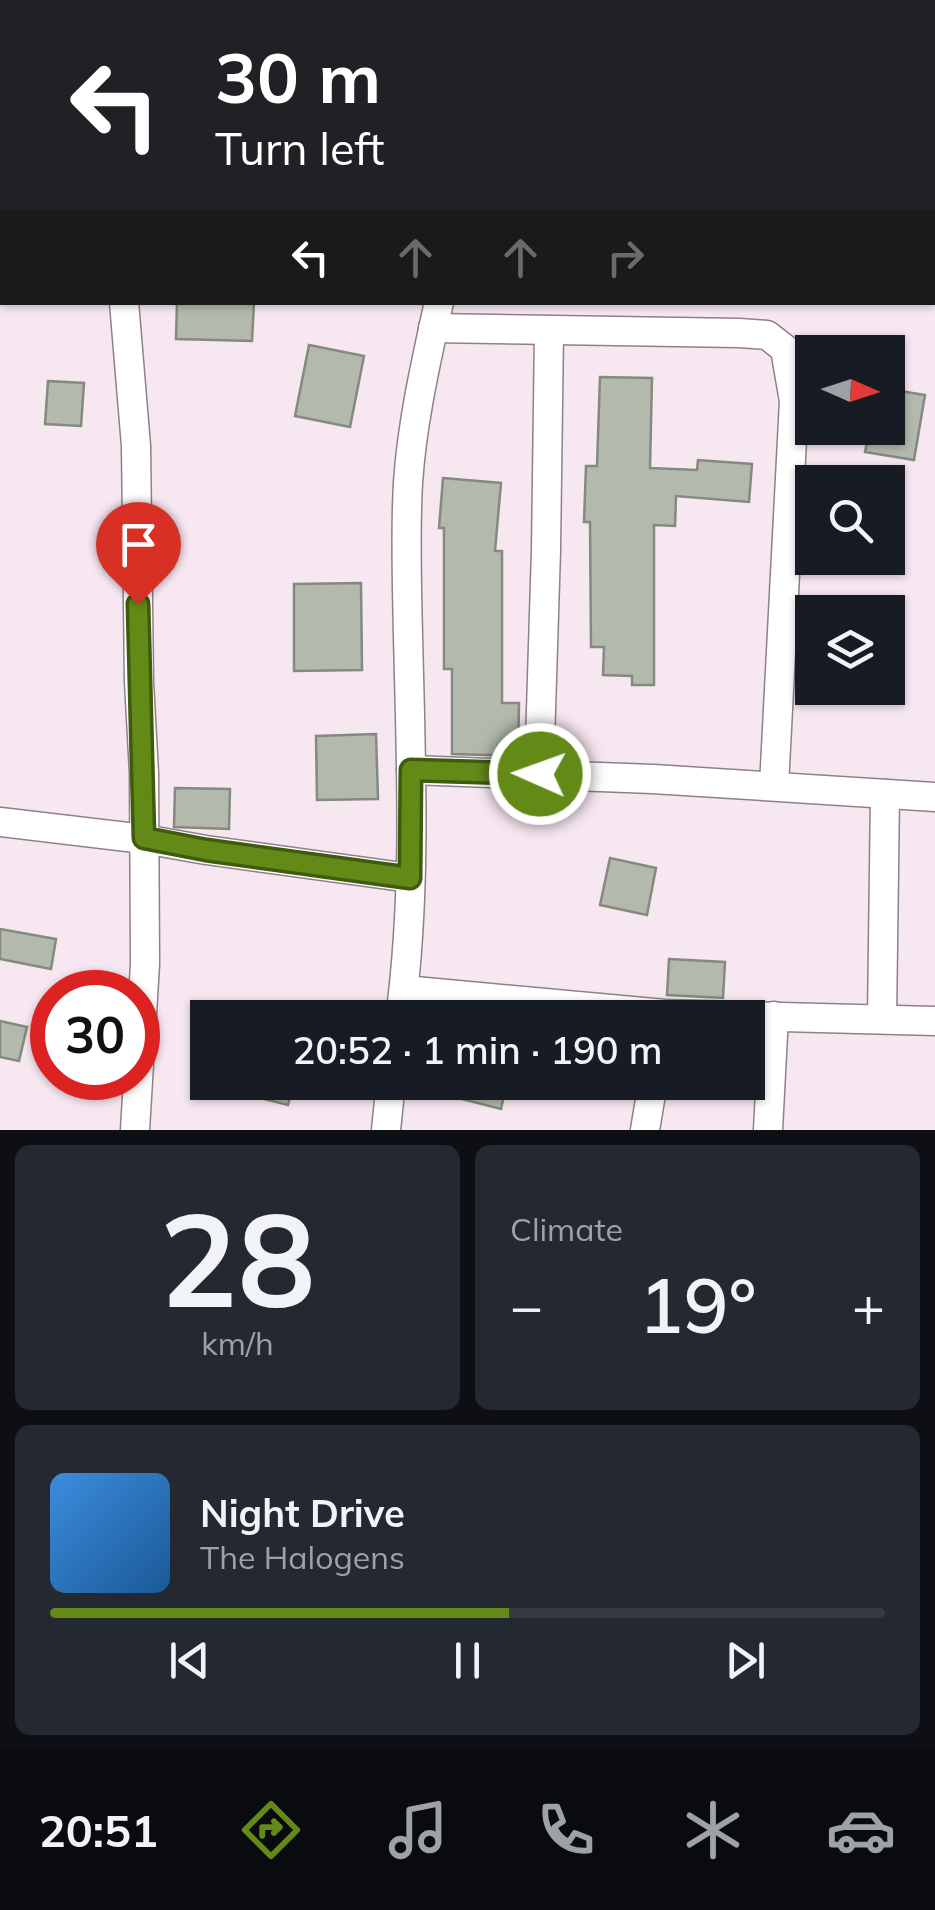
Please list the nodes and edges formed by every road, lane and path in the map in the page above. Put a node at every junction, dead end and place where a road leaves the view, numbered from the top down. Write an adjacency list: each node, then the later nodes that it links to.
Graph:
1 (124, 305): 10 (street)
2 (436, 315): 3 (street); 4 (street)
3 (549, 331): 5 (street); 6 (street)
4 (411, 770): 5 (street); 11 (street)
5 (540, 774): 6 (street)
6 (774, 786): 7 (street)
7 (885, 794): 8 (street); 15 (street)
8 (935, 797)
9 (0, 822): 10 (street)
10 (144, 838): 11 (street); 19 (street)
11 (410, 878): 12 (street)
12 (402, 1000)
13 (765, 1016): 14 (street)
14 (774, 1016): 15 (street); 22 (street)
15 (882, 1019): 16 (street)
16 (935, 1020)
17 (389, 1100): 20 (street)
18 (650, 1100): 21 (street)
19 (135, 1130)
20 (386, 1130)
21 (645, 1130)
22 (768, 1130)

